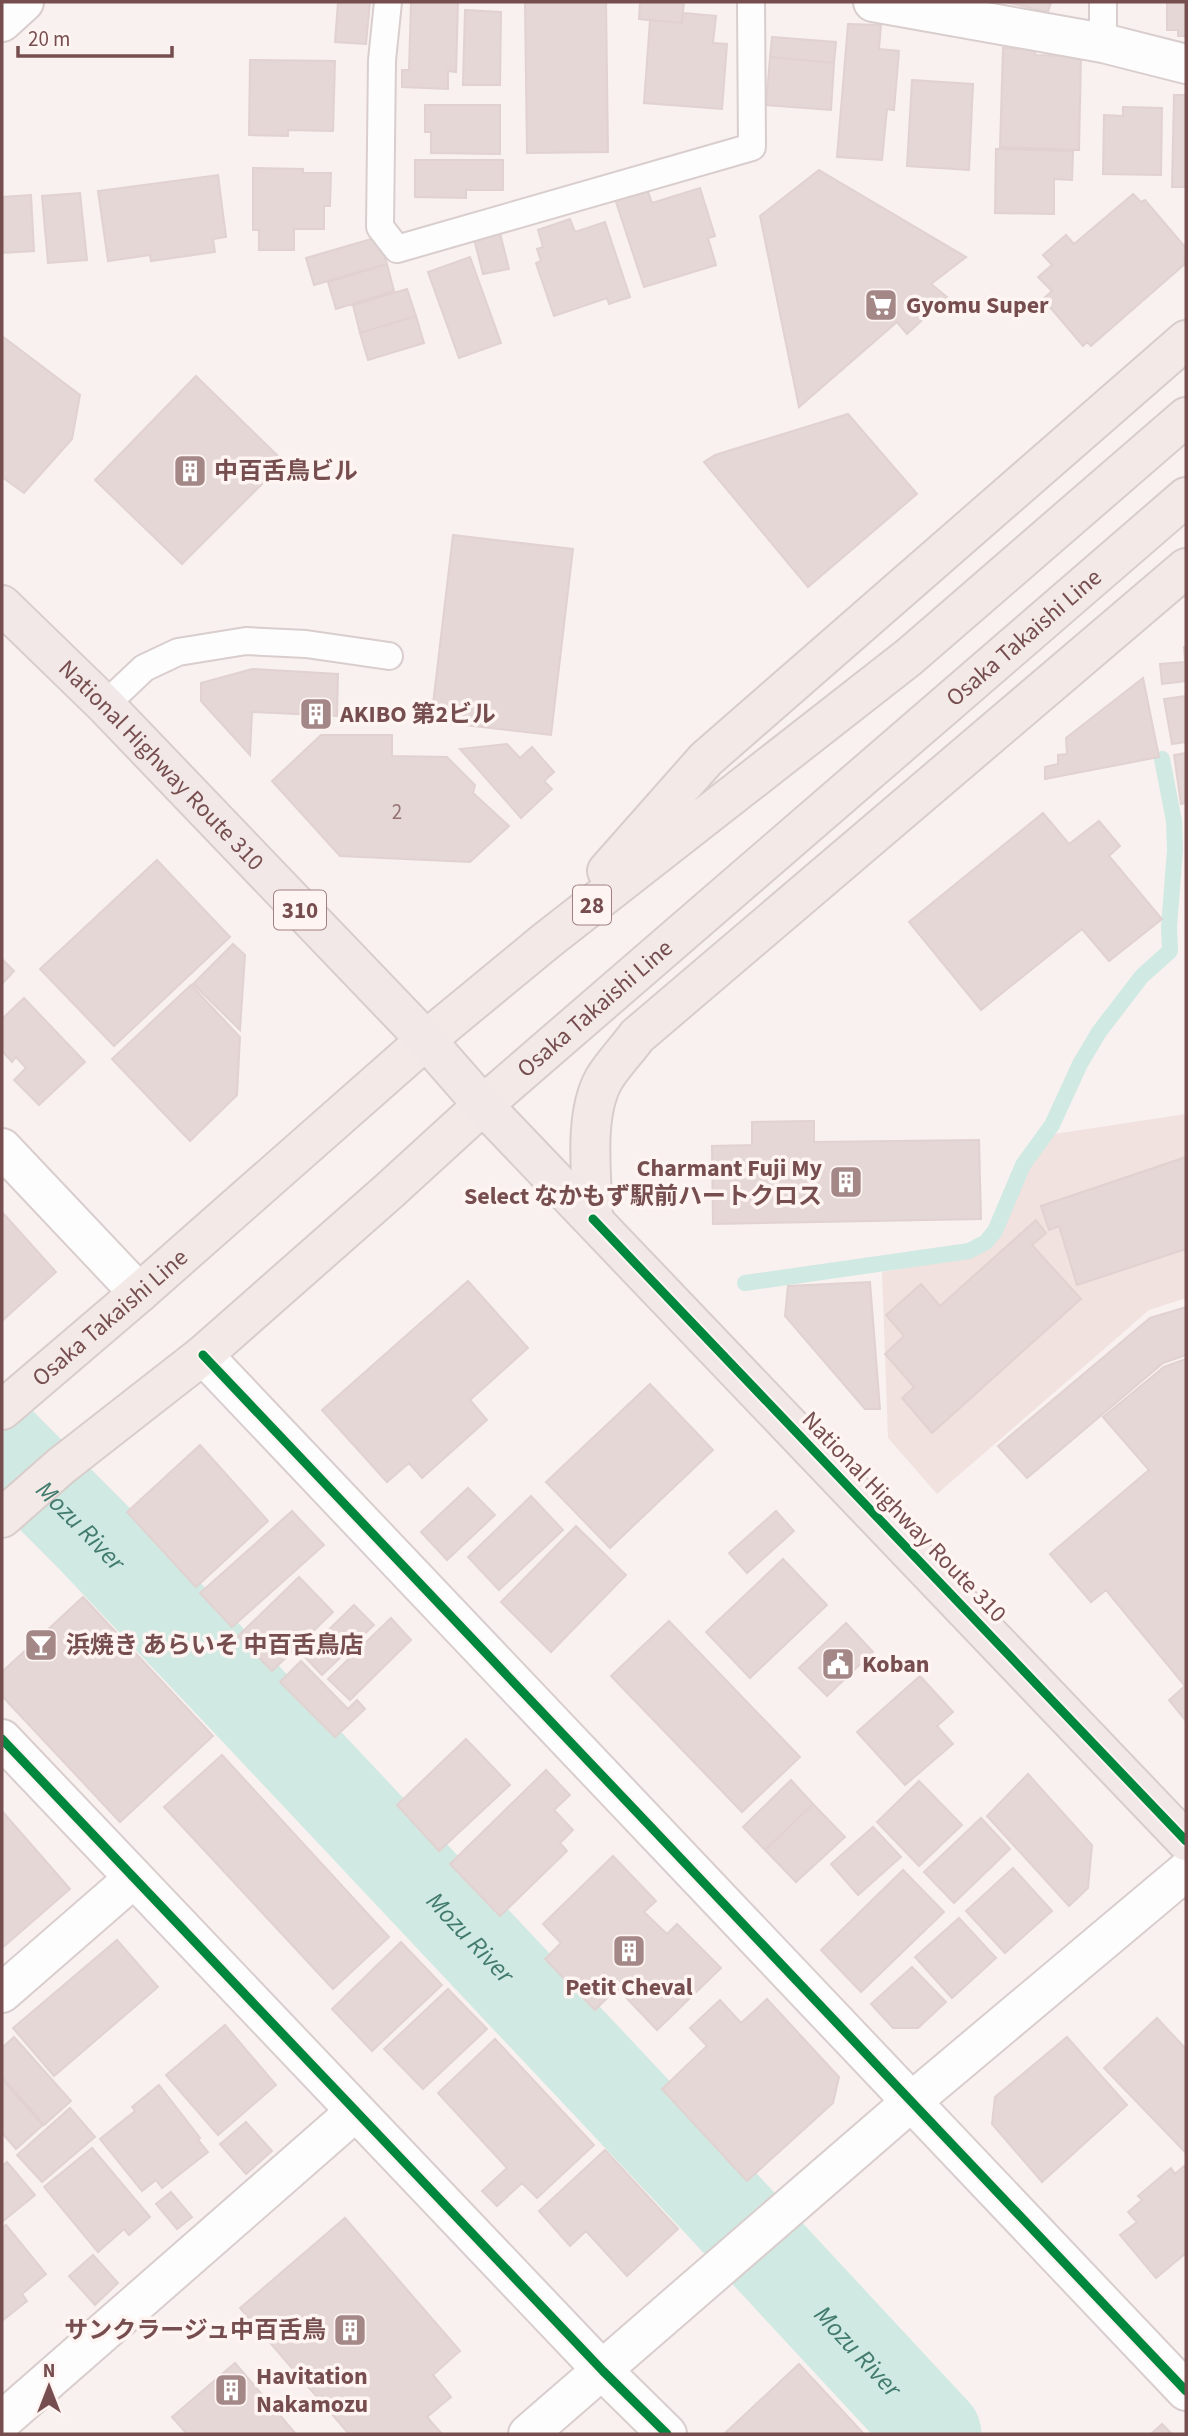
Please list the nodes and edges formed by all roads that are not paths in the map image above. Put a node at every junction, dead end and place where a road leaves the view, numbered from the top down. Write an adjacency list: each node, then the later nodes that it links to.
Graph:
1 (24, 2): 6 (street)
2 (388, 2): 3 (lane)
3 (751, 2)
4 (873, 2): 7 (street)
5 (1103, 2): 7 (lane)
6 (2, 22)
7 (1103, 43): 8 (street)
8 (1186, 64)
9 (1186, 340): 16 (main road)
10 (1186, 417): 16 (main road, Osaka Takaishi Line / 28)
11 (1186, 497): 18 (main road, Osaka Takaishi Line)
12 (1186, 568): 20 (main road)
13 (2, 605): 15 (highway, National Highway Route 310 / 310)
14 (389, 656): 15 (lane)
15 (105, 705): 17 (highway, National Highway Route 310 / 310)
16 (546, 941): 17 (main road, Osaka Takaishi Line / 28)
17 (426, 1040): 18 (highway, National Highway Route 310 / 310); 21 (main road, Osaka Takaishi Line / 28)
18 (482, 1105): 20 (highway, National Highway Route 310 / 310); 22 (main road, Osaka Takaishi Line)
19 (2, 1148): 21 (street)
20 (593, 1219): 26 (highway, National Highway Route 310 / 310)
21 (139, 1293): 23 (main road, Osaka Takaishi Line / 28)
22 (203, 1355): 24 (main road, Osaka Takaishi Line); 30 (street)
23 (5, 1408)
24 (3, 1517)
25 (2, 1739): 28 (street)
26 (1186, 1842)
27 (1186, 1871): 30 (street)
28 (133, 1879): 29 (street); 31 (street)
29 (2, 1993)
30 (911, 2102): 32 (street); 33 (street)
31 (355, 2112): 32 (street); 34 (street)
32 (603, 2371): 35 (street); 36 (street)
33 (1186, 2390)
34 (2, 2421)
35 (528, 2434)
36 (667, 2434)

